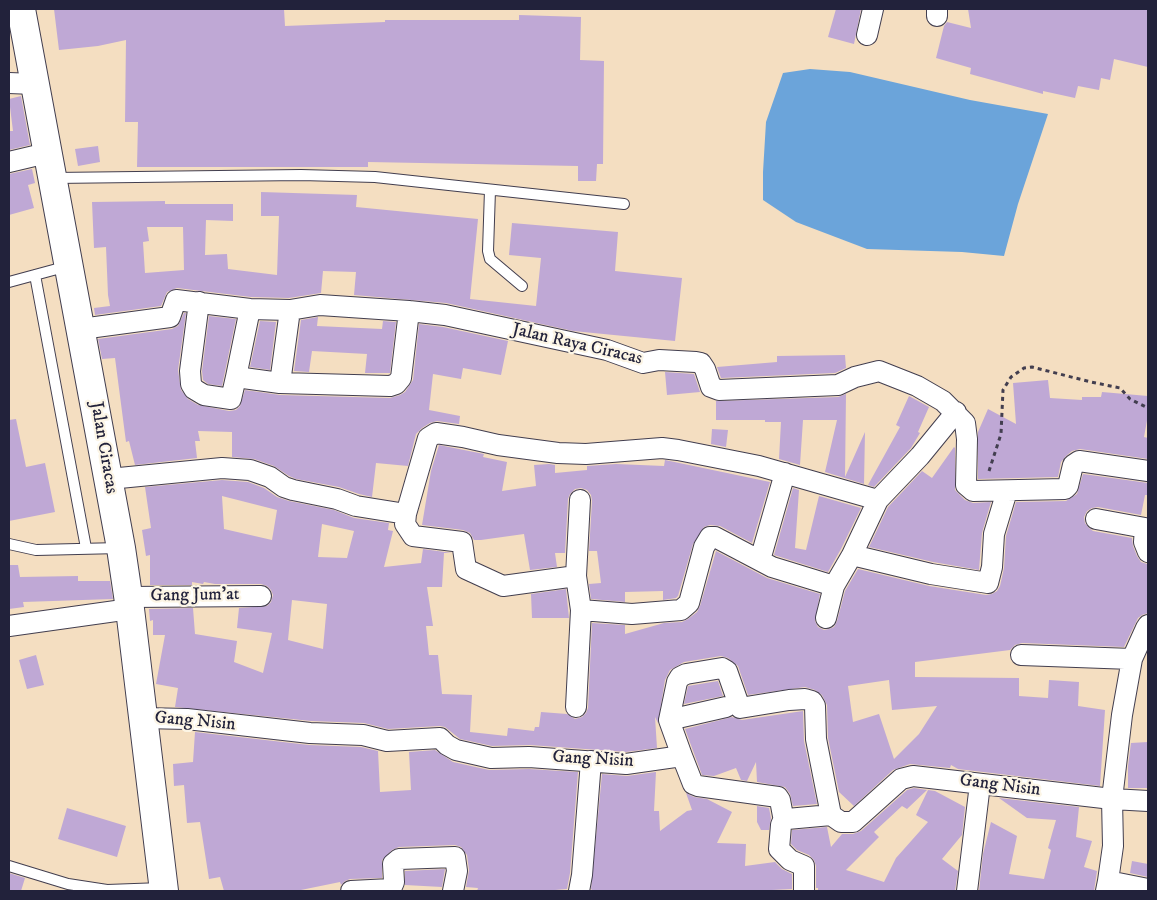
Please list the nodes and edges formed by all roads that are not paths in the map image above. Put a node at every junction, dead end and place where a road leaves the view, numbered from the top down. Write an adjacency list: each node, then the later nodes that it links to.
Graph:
1 (21, 9): 4 (street, Jalan Ciracas)
2 (873, 9): 3 (street)
3 (867, 36)
4 (21, 83): 6 (street, Jalan Ciracas)
5 (9, 162): 6 (street)
6 (50, 165): 7 (lane); 9 (street, Jalan Ciracas)
7 (490, 190): 8 (lane); 12 (lane)
8 (624, 204)
9 (69, 265): 10 (lane); 17 (street, Jalan Ciracas)
10 (35, 275): 11 (lane); 31 (lane)
11 (9, 282)
12 (522, 286)
13 (198, 302): 14 (street, Jalan Raya Ciracas); 17 (street, Jalan Raya Ciracas); 18 (street)
14 (250, 309): 15 (street, Jalan Raya Ciracas); 18 (street)
15 (290, 310): 16 (street, Jalan Raya Ciracas); 19 (street)
16 (409, 311): 19 (street); 20 (street, Jalan Raya Ciracas)
17 (81, 329): 23 (street, Jalan Ciracas)
18 (236, 377): 19 (street)
19 (280, 383)
20 (956, 412): 24 (street, Jalan Raya Ciracas); 26 (street)
21 (1148, 471): 24 (street)
22 (785, 473): 26 (street); 27 (street); 35 (street)
23 (109, 479): 27 (street); 32 (street, Jalan Ciracas)
24 (1007, 491): 34 (street)
25 (580, 500): 36 (street)
26 (878, 500): 34 (street)
27 (406, 514): 36 (street)
28 (1096, 520): 29 (street)
29 (1146, 520): 33 (street)
30 (9, 544): 31 (lane)
31 (86, 548): 32 (lane)
32 (121, 548): 39 (street, Jalan Ciracas)
33 (1148, 552)
34 (852, 555): 37 (street)
35 (760, 560): 37 (street); 40 (street)
36 (576, 576): 40 (street)
37 (834, 586): 41 (street)
38 (261, 596): 39 (street, Gang Jum'at)
39 (130, 603): 43 (street, Gang Jum'at); 48 (street, Jalan Ciracas)
40 (581, 610): 46 (street)
41 (826, 618)
42 (1148, 625): 45 (street)
43 (9, 626)
44 (1020, 655): 45 (street)
45 (1132, 659): 53 (street)
46 (576, 707)
47 (726, 707): 49 (street)
48 (142, 718): 51 (street, Gang Nisin); 61 (street, Jalan Ciracas)
49 (669, 720): 50 (street); 55 (street)
50 (682, 756): 51 (street, Gang Nisin); 56 (street)
51 (591, 761): 64 (street)
52 (980, 784): 53 (street, Gang Nisin); 55 (street, Gang Nisin); 66 (street)
53 (1112, 799): 54 (street, Gang Nisin); 58 (street)
54 (1148, 801)
55 (831, 815): 56 (street, Gang Nisin)
56 (784, 818): 65 (street)
57 (9, 866): 59 (lane)
58 (1107, 886): 60 (street)
59 (67, 888): 61 (lane)
60 (1148, 889)
61 (164, 890)
62 (351, 891): 63 (street)
63 (453, 891)
64 (579, 891)
65 (804, 891)
66 (966, 891)

